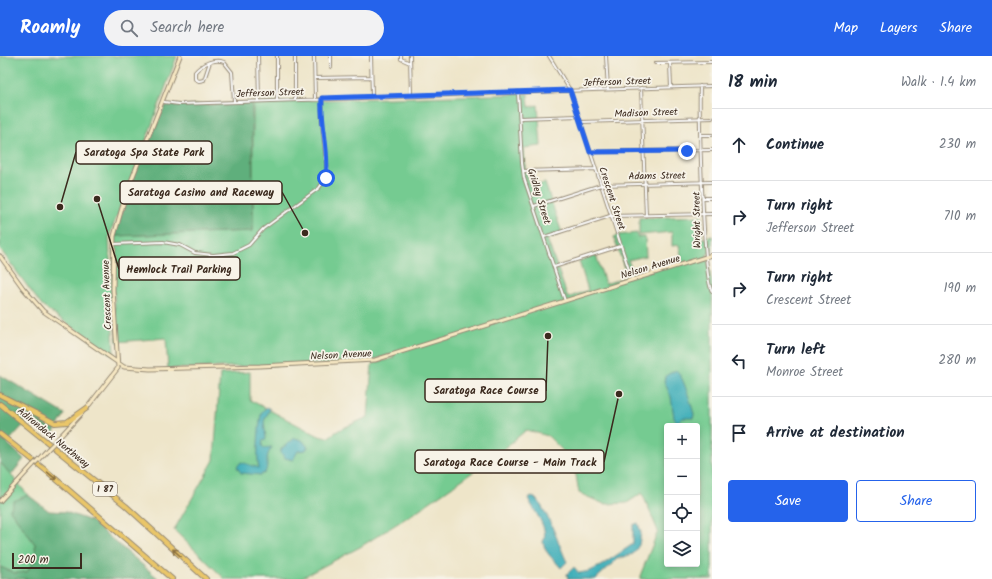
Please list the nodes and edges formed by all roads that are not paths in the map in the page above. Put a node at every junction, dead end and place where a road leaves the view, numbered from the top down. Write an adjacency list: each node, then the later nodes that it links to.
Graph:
1 (180, 56): 35 (street, Crescent Avenue)
2 (258, 56): 32 (street)
3 (276, 56): 33 (street)
4 (295, 56): 31 (street)
5 (314, 56): 19 (street)
6 (331, 56): 17 (street)
7 (371, 56): 18 (street)
8 (401, 56): 14 (street)
9 (410, 56): 14 (street)
10 (550, 56): 25 (street, Crescent Street)
11 (606, 56): 24 (street)
12 (210, 62): 12 (street); 34 (street)
13 (712, 62): 16 (street)
14 (410, 63): 27 (street)
15 (655, 63): 16 (street)
16 (670, 63): 22 (street)
17 (331, 67)
18 (371, 77): 19 (street); 28 (street)
19 (314, 78): 29 (street)
20 (700, 86): 21 (street, Jefferson Street); 22 (street, Jefferson Street); 38 (street, Wright Street)
21 (712, 86)
22 (671, 87): 23 (street, Jefferson Street)
23 (641, 88): 24 (street, Jefferson Street); 40 (street)
24 (608, 89): 25 (street, Jefferson Street)
25 (570, 90): 26 (street, Jefferson Street); 36 (street, Crescent Street)
26 (518, 92): 27 (street, Jefferson Street); 37 (street, Gridley Street)
27 (411, 95): 28 (street, Jefferson Street)
28 (372, 96): 30 (street, Jefferson Street)
29 (315, 98): 30 (street, Jefferson Street); 31 (street, Jefferson Street)
30 (322, 98): 62 (street)
31 (296, 99): 33 (street, Jefferson Street)
32 (259, 100): 33 (street, Jefferson Street); 34 (street, Jefferson Street)
33 (277, 100)
34 (234, 101): 35 (street, Jefferson Street)
35 (164, 102): 62 (street, Crescent Avenue)
36 (579, 116): 37 (street); 41 (street, Crescent Street)
37 (520, 118): 49 (street, Gridley Street)
38 (701, 118): 39 (street, Madison Street); 40 (street, Madison Street); 42 (street, Wright Street)
39 (712, 118)
40 (642, 119): 41 (street, Madison Street); 47 (street)
41 (581, 122): 46 (street, Crescent Street)
42 (702, 135): 43 (street); 45 (street, Wright Street)
43 (712, 135)
44 (712, 150): 45 (street)
45 (702, 151): 47 (street); 51 (street, Wright Street)
46 (590, 152): 47 (street); 48 (street, Crescent Street)
47 (643, 152): 50 (street)
48 (596, 169): 49 (street); 53 (street, Crescent Street)
49 (524, 171): 56 (street, Gridley Street)
50 (645, 182): 51 (street, Adams Street); 53 (street, Adams Street); 60 (street)
51 (703, 182): 52 (street, Adams Street); 54 (street, Wright Street)
52 (712, 182)
53 (601, 185): 56 (street, Adams Street); 59 (street, Crescent Street)
54 (704, 198): 55 (street); 57 (street, Wright Street)
55 (712, 198)
56 (534, 206): 61 (street, Gridley Street)
57 (704, 214): 58 (street); 60 (street); 66 (street, Wright Street)
58 (712, 214)
59 (610, 216): 60 (street); 61 (street); 63 (street, Crescent Street)
60 (646, 216)
61 (544, 237): 67 (street, Gridley Street)
62 (113, 244): 71 (street, Crescent Avenue)
63 (620, 246): 67 (street); 68 (street, Crescent Street)
64 (712, 255): 66 (street, Nelson Avenue)
65 (0, 256): 71 (street, Nelson Avenue)
66 (705, 257): 68 (street, Nelson Avenue); 69 (street, Wright Street)
67 (554, 266): 70 (street, Gridley Street)
68 (632, 279): 70 (street, Nelson Avenue)
69 (712, 291)
70 (565, 301): 71 (street, Nelson Avenue)
71 (118, 363): 74 (street, Crescent Avenue)
72 (0, 395): 74 (highway)
73 (0, 404): 78 (highway, Adirondack Northway / I 87, one-way to 73)
74 (87, 408): 76 (street, Crescent Avenue, bridge)
75 (0, 434): 77 (highway, I 87, one-way to 77)
76 (0, 501)
77 (172, 579)
78 (206, 579)

